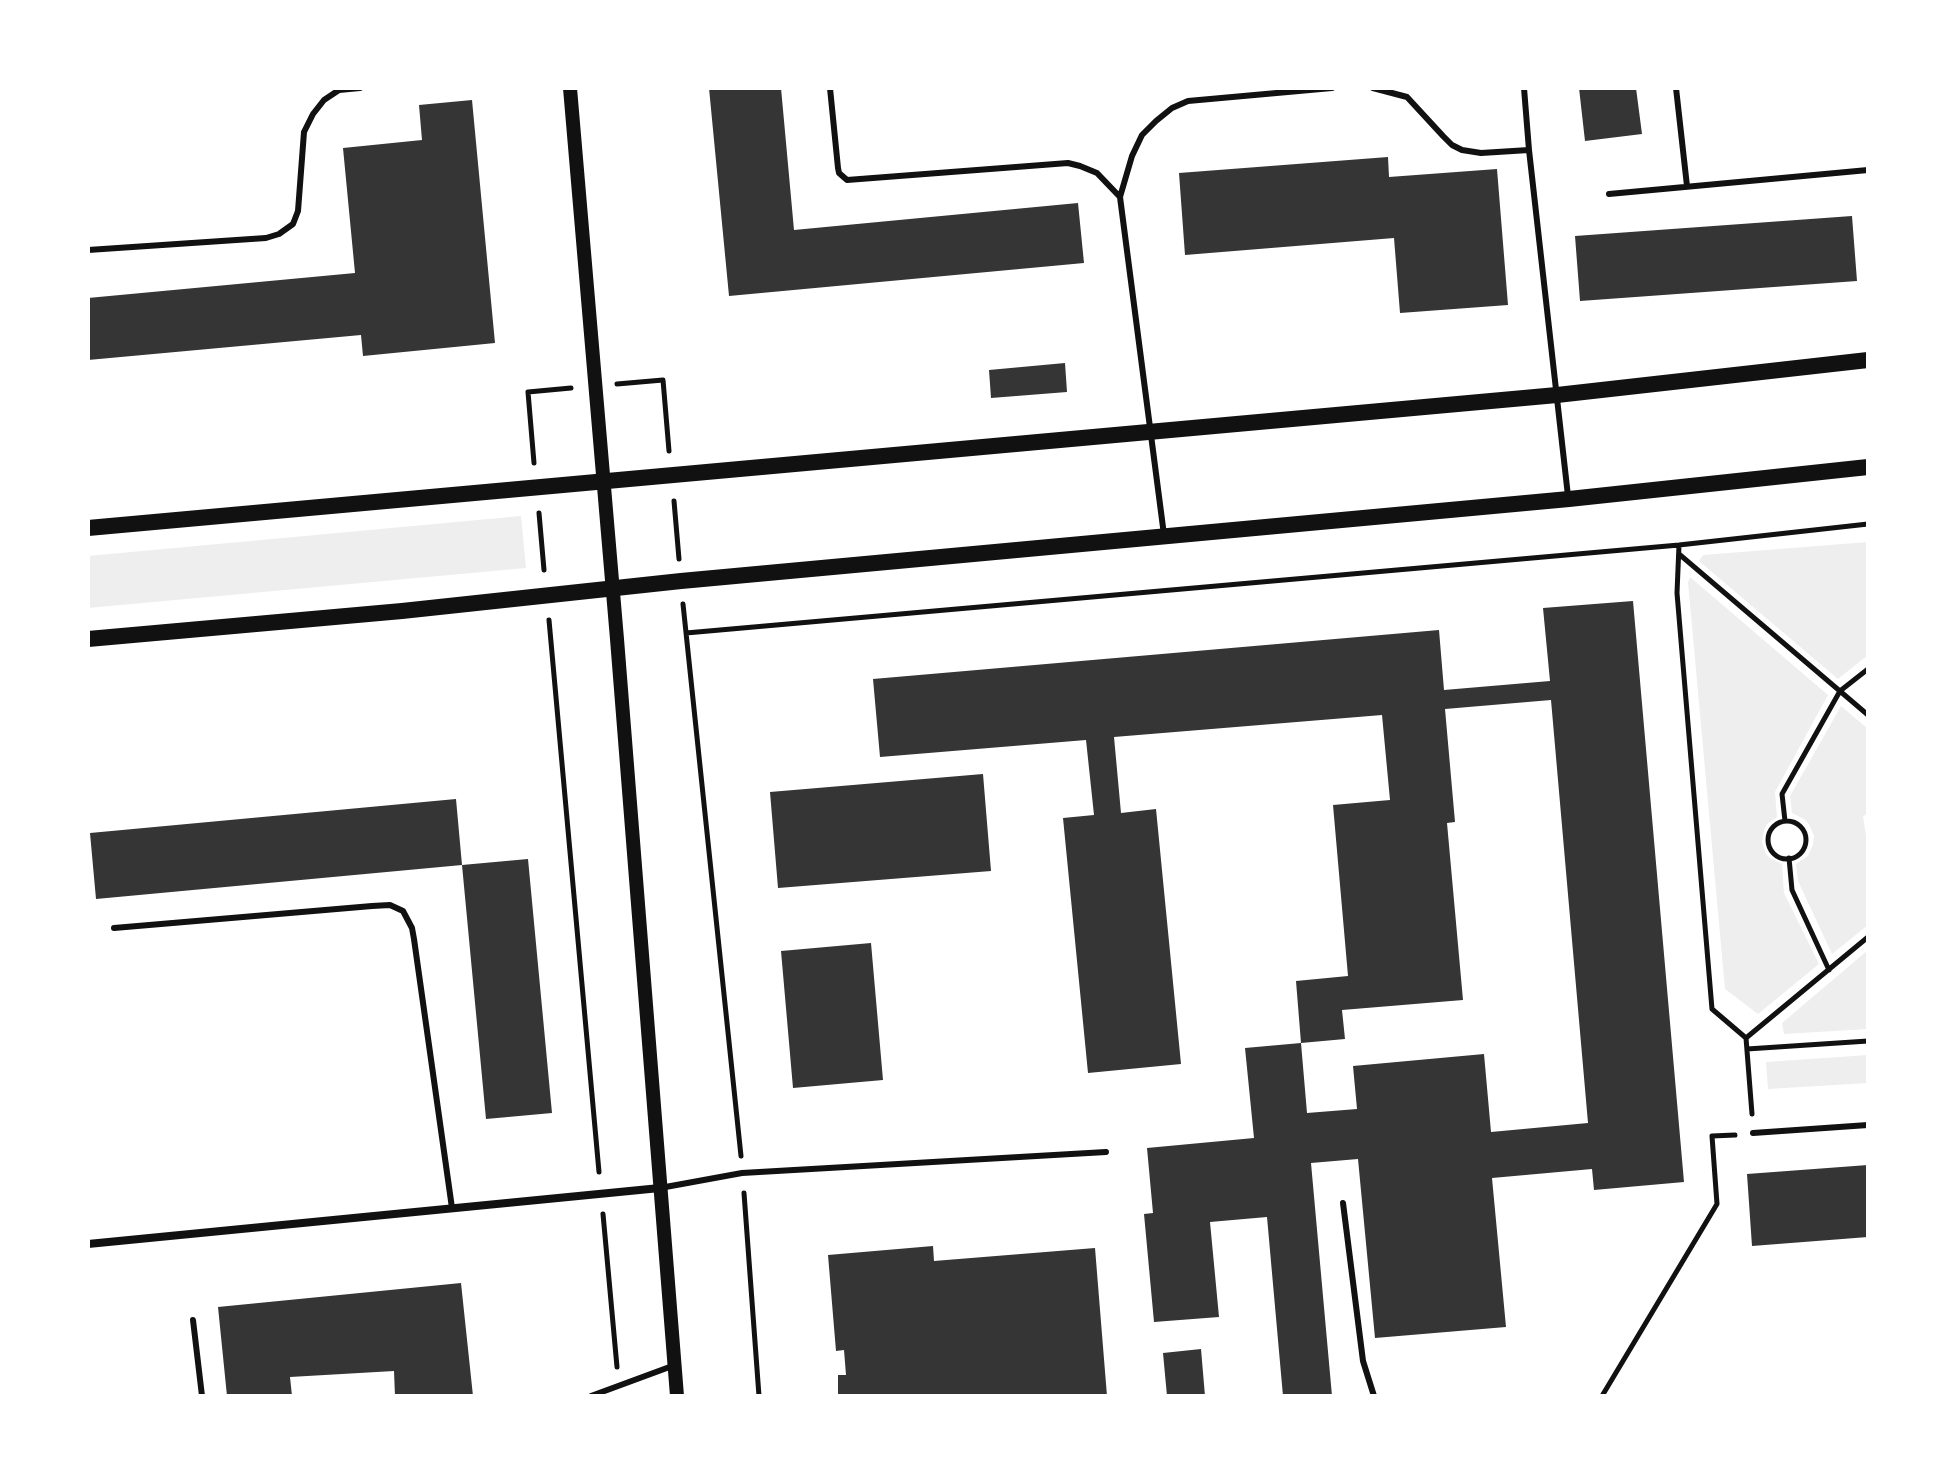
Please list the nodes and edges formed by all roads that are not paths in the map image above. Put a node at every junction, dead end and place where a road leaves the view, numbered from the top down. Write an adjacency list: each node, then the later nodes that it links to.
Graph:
1 (358, 88): 13 (lane)
2 (570, 88): 18 (street)
3 (830, 88): 12 (lane)
4 (1332, 88): 12 (lane)
5 (1373, 88): 8 (lane)
6 (1524, 88): 8 (lane)
7 (1676, 88): 10 (lane)
8 (1529, 150): 15 (lane)
9 (1868, 170): 10 (lane)
10 (1687, 186): 11 (lane)
11 (1609, 194)
12 (1120, 197): 16 (lane)
13 (88, 250)
14 (1868, 360): 15 (main road)
15 (1557, 395): 16 (main road); 19 (lane)
16 (1149, 431): 18 (main road); 21 (lane)
17 (1868, 467): 19 (main road)
18 (603, 482): 20 (main road); 22 (street)
19 (1569, 499): 21 (main road)
20 (88, 528)
21 (1164, 538): 22 (main road)
22 (612, 588): 23 (main road); 28 (street)
23 (88, 639)
24 (114, 928): 30 (lane)
25 (1868, 1125): 26 (lane)
26 (1753, 1133)
27 (1106, 1152): 28 (lane)
28 (660, 1188): 30 (street); 33 (street)
29 (1343, 1203): 37 (lane)
30 (452, 1208): 31 (street)
31 (88, 1244)
32 (193, 1320): 34 (lane)
33 (675, 1365): 35 (lane); 36 (street)
34 (202, 1396)
35 (591, 1396)
36 (677, 1396)
37 (1374, 1396)

